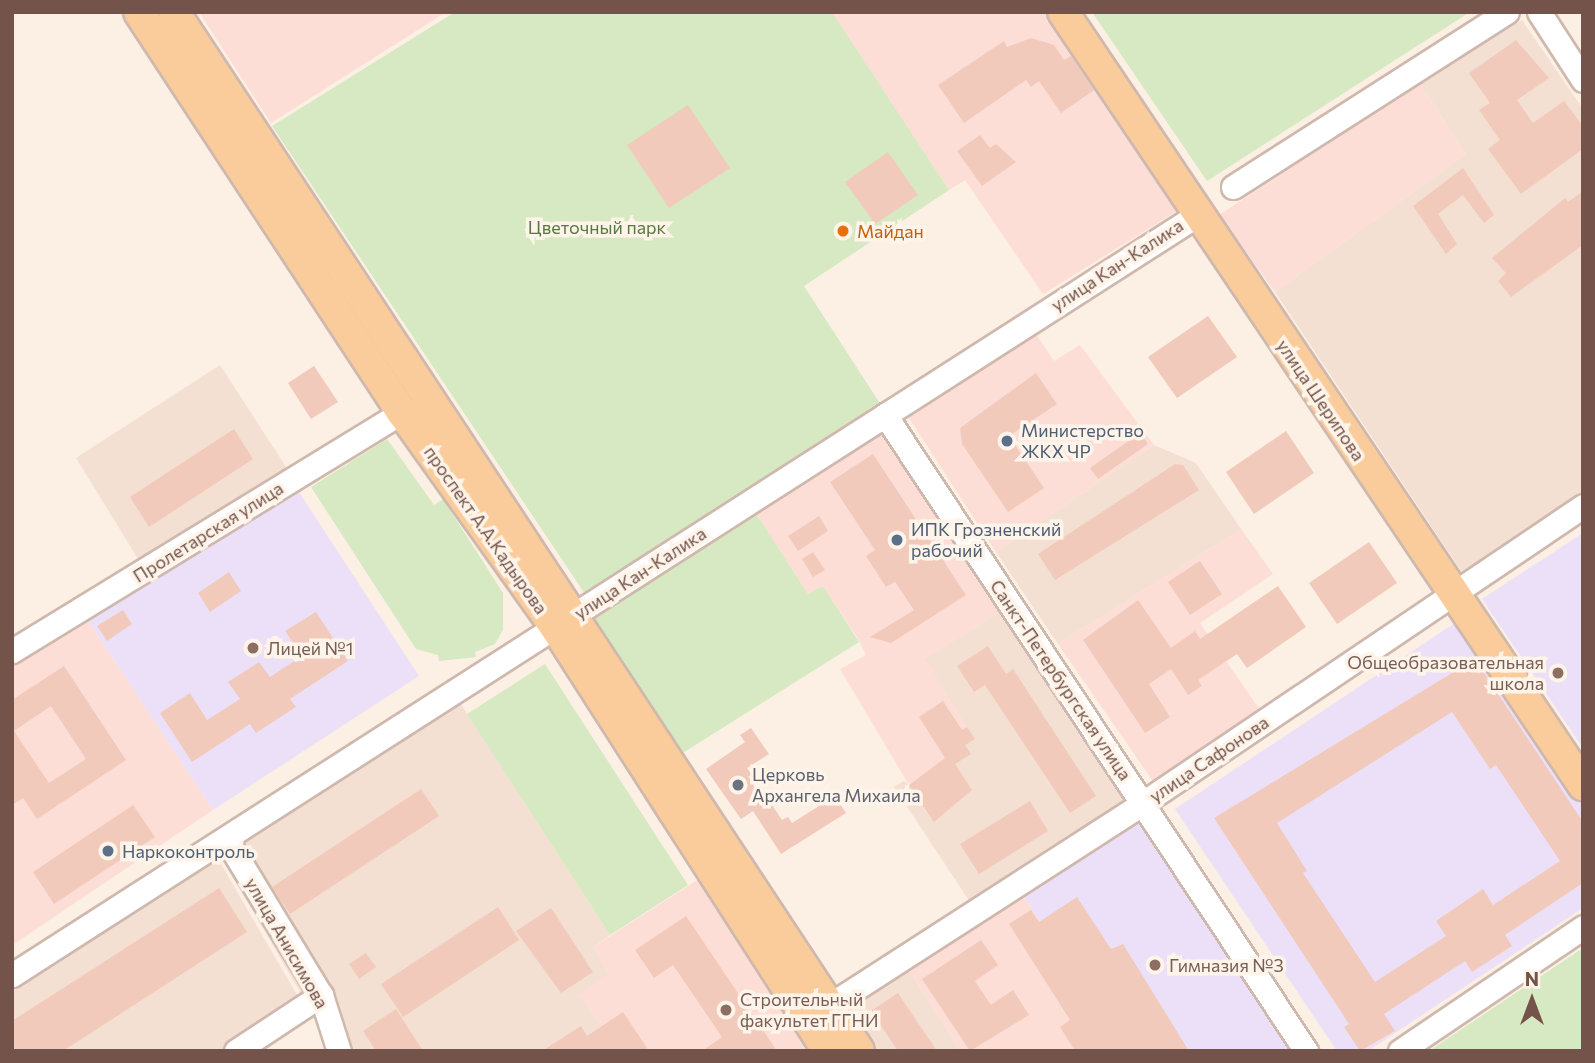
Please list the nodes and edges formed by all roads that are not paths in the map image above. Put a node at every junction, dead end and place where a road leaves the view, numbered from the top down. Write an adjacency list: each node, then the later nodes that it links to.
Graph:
1 (139, 12): 9 (main road, проспект А.А.Кадырова)
2 (174, 12): 13 (main road, проспект А.А.Кадырова)
3 (1062, 12): 8 (main road, улица Шерипова)
4 (1507, 12): 7 (street)
5 (1539, 12): 6 (street)
6 (1583, 80)
7 (1233, 187)
8 (1197, 215): 10 (street, улица Кан-Калика); 12 (main road, улица Шерипова)
9 (402, 412): 13 (main road, проспект А.А.Кадырова); 14 (street, Пролетарская улица)
10 (885, 415): 13 (street, улица Кан-Калика); 16 (street, Санкт-Петербургская улица)
11 (1583, 506): 12 (street, улица Сафонова)
12 (1452, 594): 15 (main road, улица Шерипова); 16 (street, улица Сафонова)
13 (565, 622): 17 (street, улица Кан-Калика); 21 (main road, проспект А.А.Кадырова); 24 (main road, проспект А.А.Кадырова)
14 (12, 651)
15 (1583, 785)
16 (1143, 803): 21 (street, улица Сафонова); 26 (street, Санкт-Петербургская улица)
17 (226, 839): 19 (street, улица Кан-Калика); 20 (street, улица Анисимова)
18 (1583, 927): 27 (street)
19 (12, 975)
20 (321, 995): 22 (street); 23 (street, улица Анисимова)
21 (830, 1005): 25 (main road, проспект А.А.Кадырова)
22 (236, 1051)
23 (339, 1051)
24 (828, 1051)
25 (859, 1051)
26 (1306, 1051)
27 (1400, 1051)

